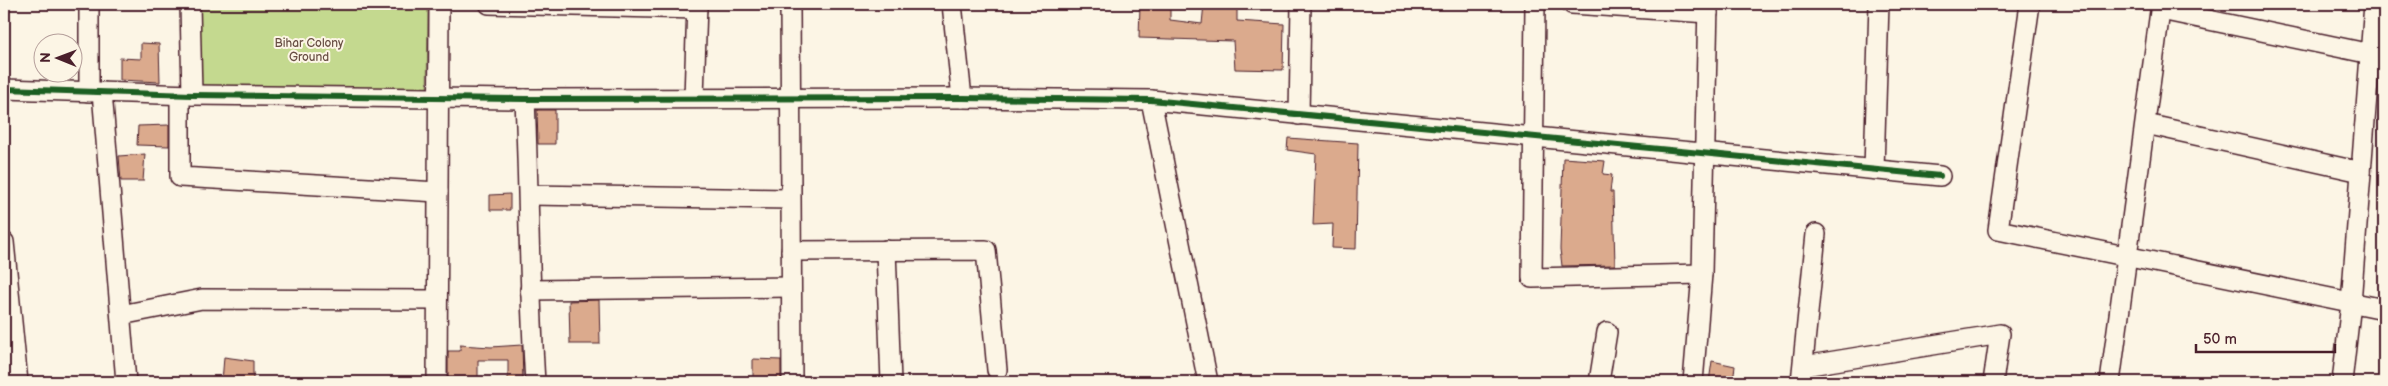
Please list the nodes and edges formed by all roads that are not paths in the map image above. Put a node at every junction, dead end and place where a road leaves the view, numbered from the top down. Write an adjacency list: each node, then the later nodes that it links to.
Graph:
1 (89, 4): 20 (street)
2 (190, 4): 21 (street)
3 (439, 4): 22 (street)
4 (490, 4): 5 (street)
5 (530, 4): 14 (street)
6 (790, 4): 24 (street)
7 (952, 4): 25 (street)
8 (1301, 4): 28 (street)
9 (1535, 4): 30 (street)
10 (1572, 4): 17 (street)
11 (1879, 4): 32 (street)
12 (2030, 4): 42 (street)
13 (2374, 4): 18 (street)
14 (602, 5): 15 (street)
15 (697, 6): 23 (street)
16 (2161, 7): 18 (street); 29 (street)
17 (1708, 8): 31 (street)
18 (2371, 54): 33 (street)
19 (4, 89): 20 (street)
20 (95, 92): 21 (street); 49 (street)
21 (186, 95): 22 (street); 35 (street)
22 (439, 97): 26 (street); 35 (street)
23 (694, 98): 24 (street); 26 (street)
24 (789, 98): 25 (street); 37 (street)
25 (962, 98): 27 (street)
26 (525, 99): 36 (street)
27 (1151, 100): 28 (street); 59 (street)
28 (1298, 115): 30 (street)
29 (2146, 124): 33 (street); 42 (street)
30 (1532, 136): 31 (street); 43 (street)
31 (1704, 152): 32 (street); 43 (street)
32 (1874, 169): 34 (street)
33 (2361, 172): 47 (street)
34 (1940, 176)
35 (438, 192): 46 (street)
36 (529, 195): 37 (street); 45 (street)
37 (790, 199): 41 (street)
38 (1816, 234): 52 (street)
39 (4, 242): 53 (street)
40 (886, 250): 41 (street); 51 (street); 58 (street)
41 (791, 251): 44 (street)
42 (2129, 257): 47 (street); 63 (street)
43 (1702, 274): 61 (street)
44 (791, 287): 45 (street); 57 (street)
45 (530, 290): 56 (street)
46 (438, 300): 49 (street); 55 (street)
47 (2351, 303): 48 (street); 64 (street)
48 (2384, 309)
49 (121, 314): 54 (street)
50 (1607, 332): 60 (street)
51 (997, 370)
52 (1802, 374): 62 (street)
53 (18, 382)
54 (126, 382)
55 (437, 382)
56 (536, 382)
57 (792, 382)
58 (890, 382)
59 (1208, 382)
60 (1599, 382)
61 (1693, 382)
62 (1993, 382)
63 (2113, 382)
64 (2342, 382)

